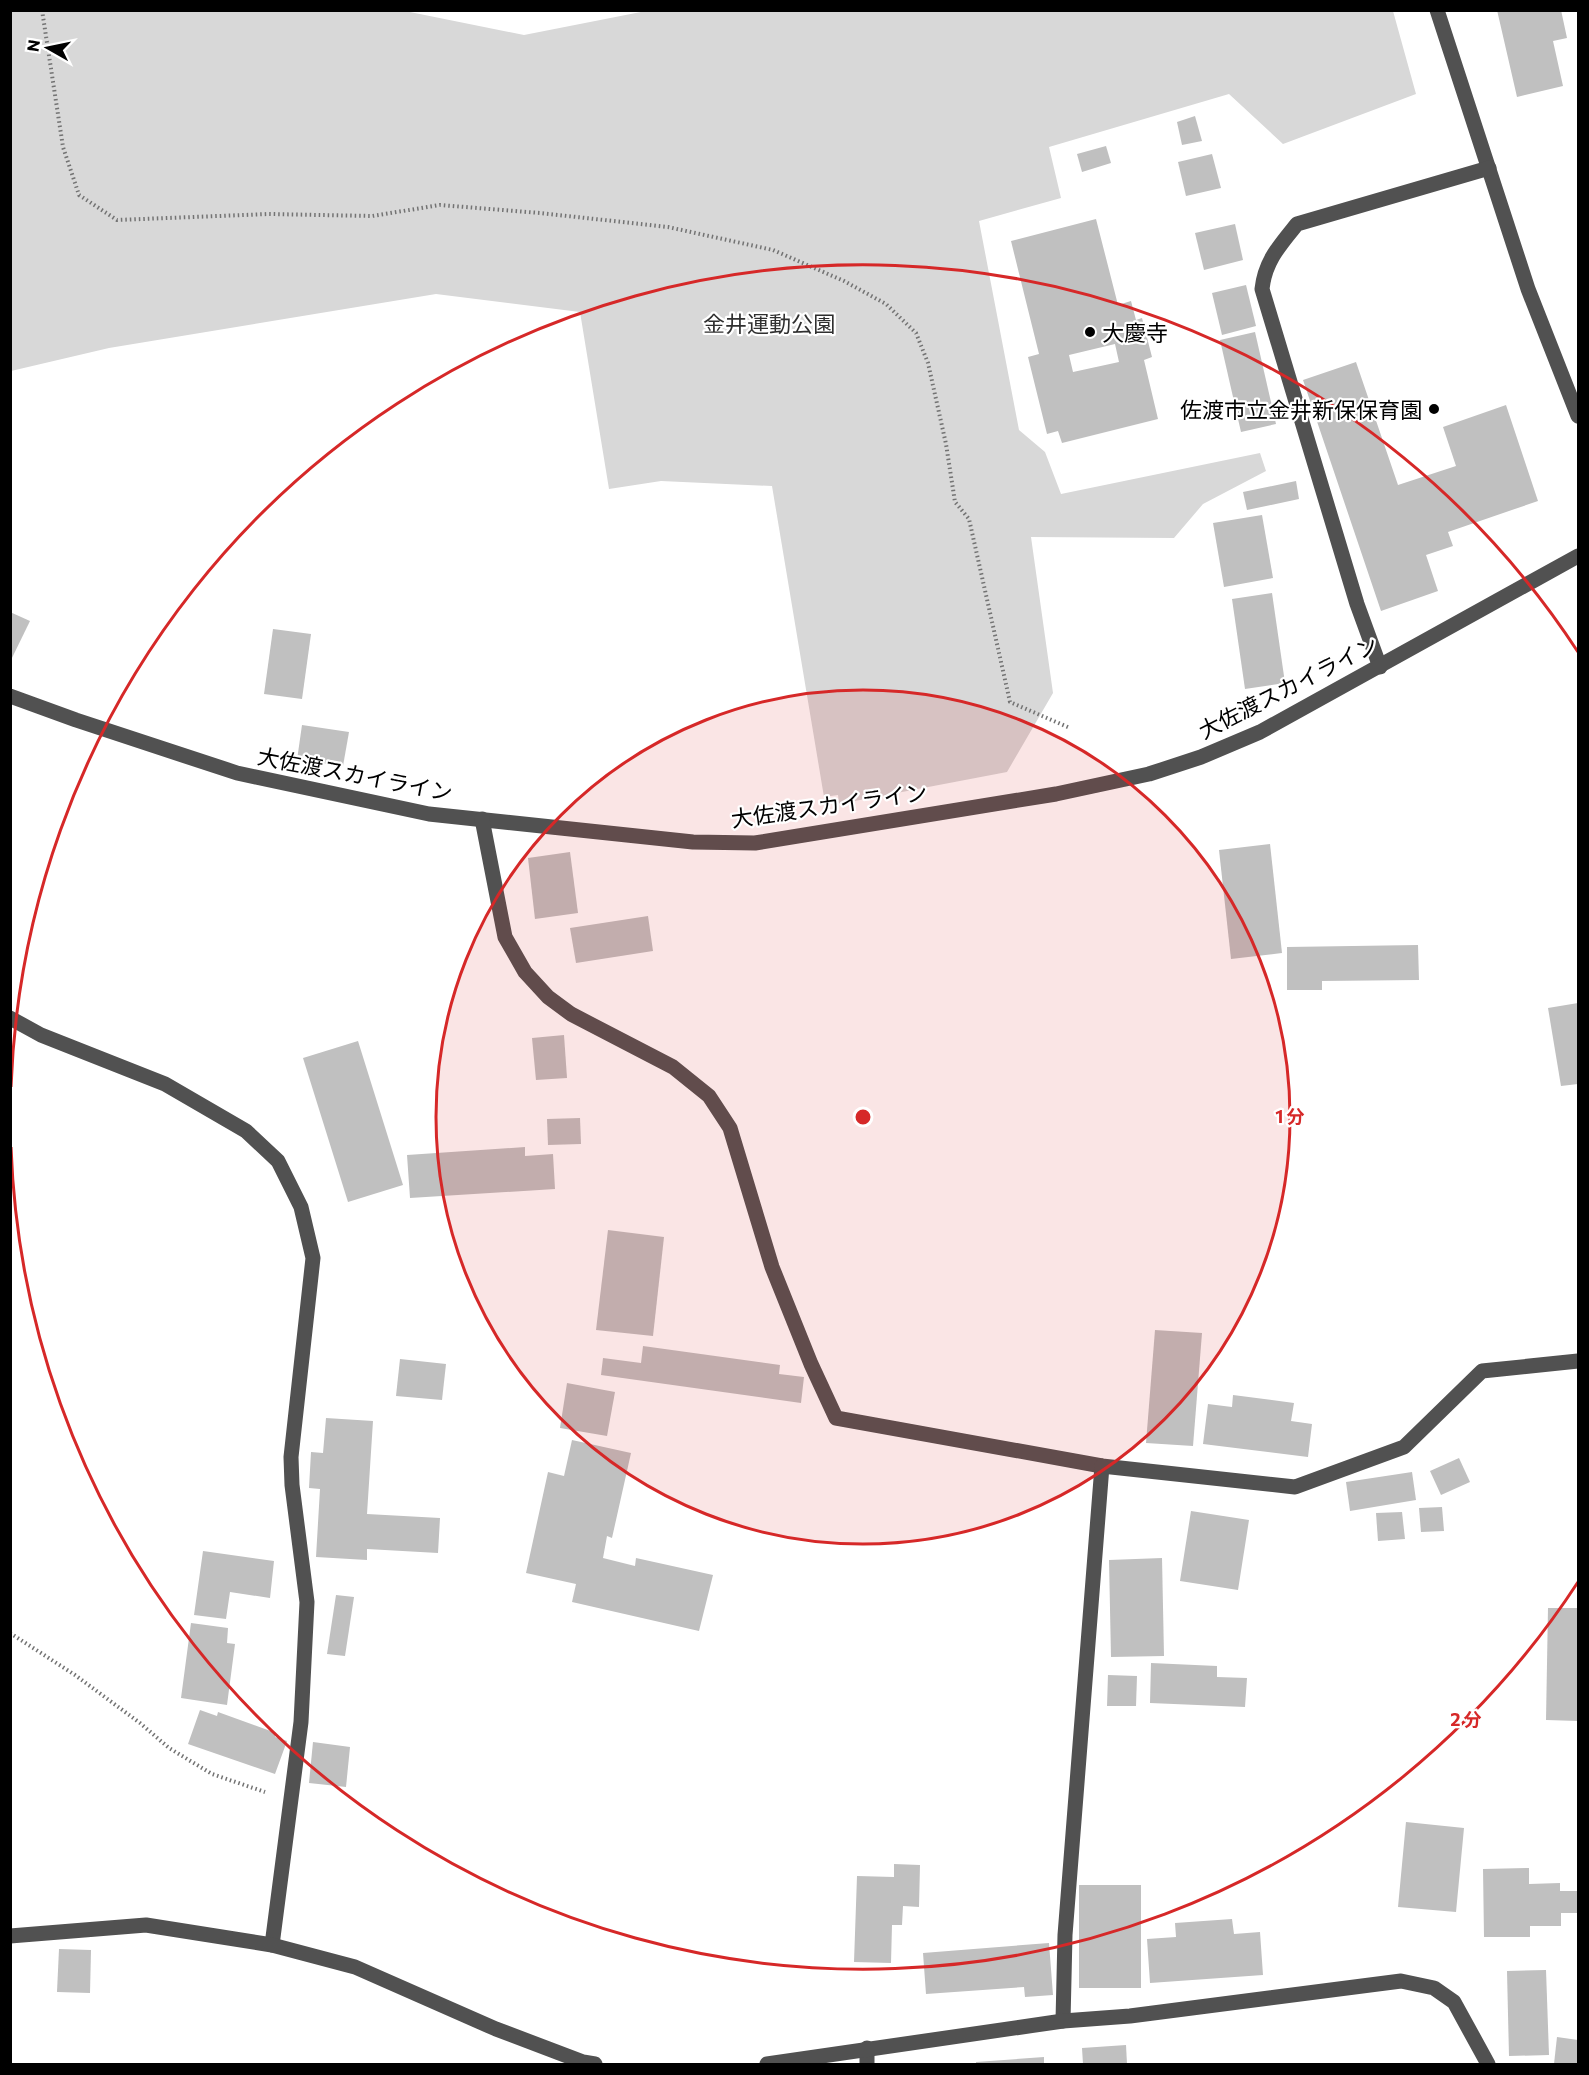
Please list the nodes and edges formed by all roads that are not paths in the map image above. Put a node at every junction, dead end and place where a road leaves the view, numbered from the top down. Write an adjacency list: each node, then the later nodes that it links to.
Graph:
1 (1437, 10): 2 (street)
2 (1489, 168): 3 (street); 5 (street)
3 (1578, 416)
4 (1578, 556): 5 (street, 大佐渡スカイライン)
5 (1380, 666): 7 (street, 大佐渡スカイライン)
6 (10, 696): 7 (street, 大佐渡スカイライン)
7 (482, 819): 10 (street)
8 (10, 1018): 12 (street)
9 (1578, 1361): 10 (street)
10 (1102, 1466): 13 (street)
11 (10, 1936): 12 (street)
12 (272, 1945): 15 (street)
13 (1063, 2021): 14 (street); 18 (street)
14 (867, 2048): 16 (street); 17 (street)
15 (595, 2064)
16 (767, 2064)
17 (867, 2064)
18 (1488, 2064)

